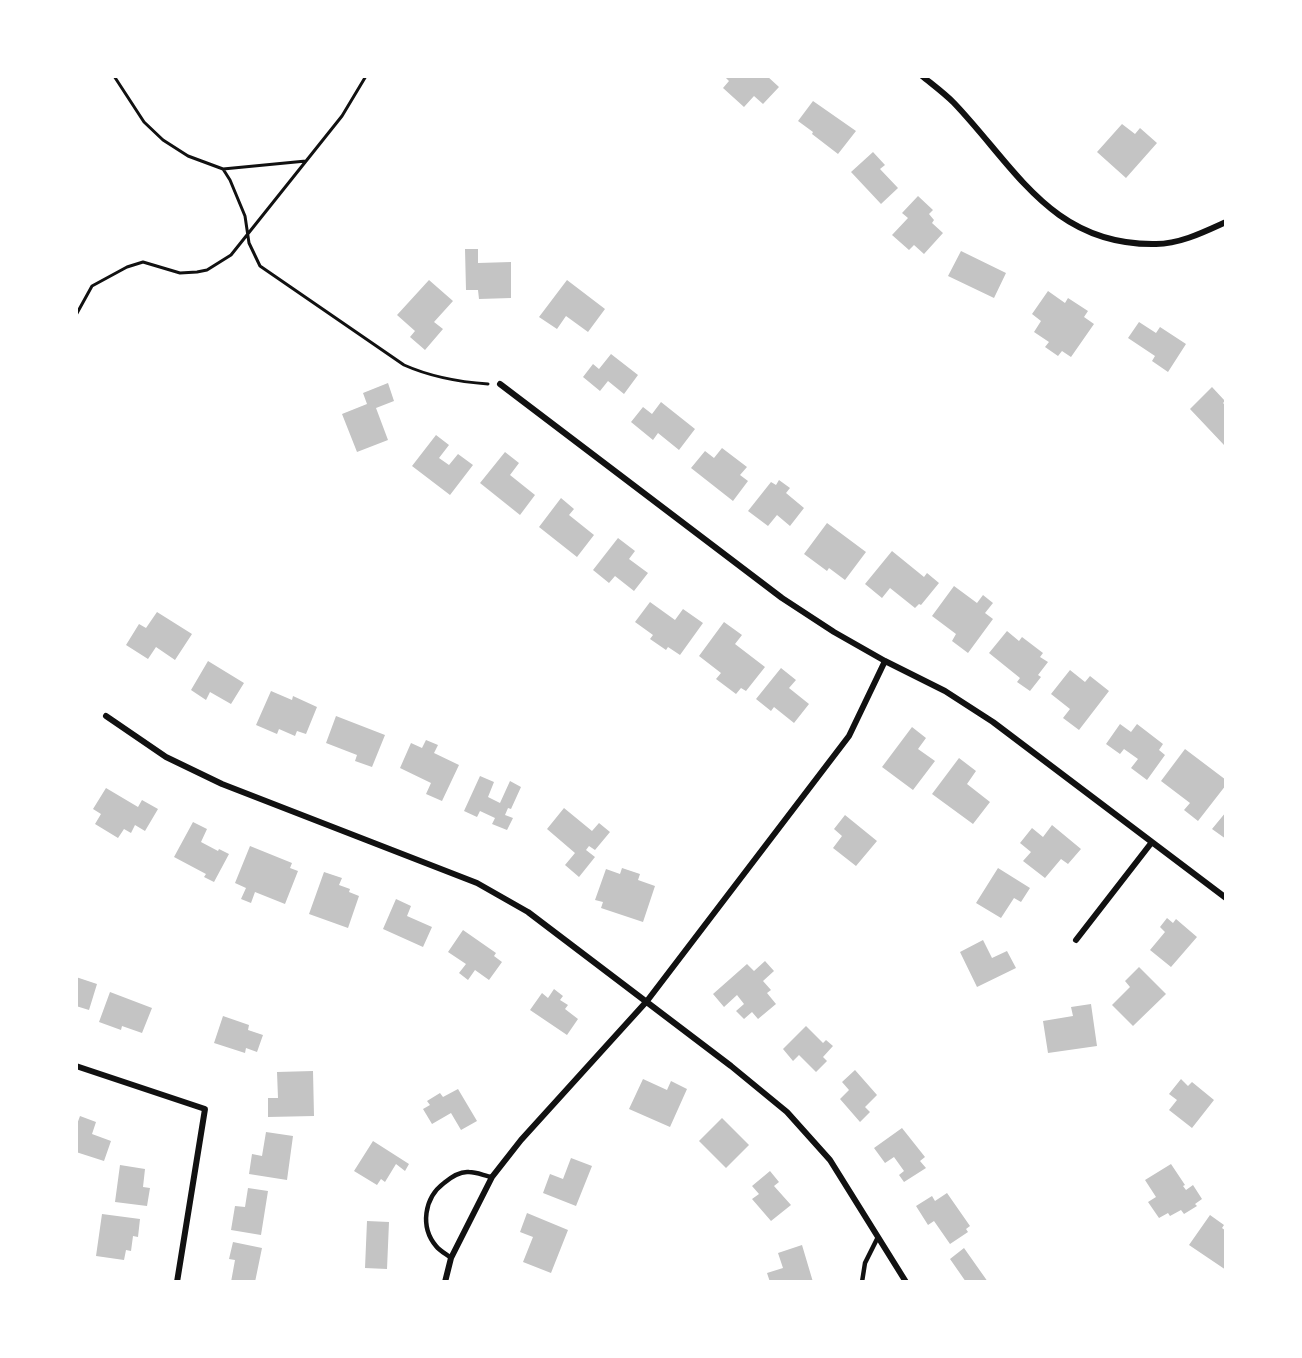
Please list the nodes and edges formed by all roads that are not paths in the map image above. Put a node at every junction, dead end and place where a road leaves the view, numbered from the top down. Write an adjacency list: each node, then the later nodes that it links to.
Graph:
1 (922, 76): 2 (street)
2 (1226, 222)
3 (500, 384): 4 (street)
4 (885, 661): 6 (street); 9 (street)
5 (106, 716): 9 (street)
6 (1152, 842): 7 (street); 8 (street)
7 (1226, 898)
8 (1076, 940)
9 (647, 1001): 11 (street); 12 (street)
10 (76, 1066): 14 (street)
11 (492, 1177): 13 (street); 13 (lane)
12 (878, 1238): 16 (lane); 17 (street)
13 (451, 1258): 15 (street)
14 (177, 1281)
15 (445, 1281)
16 (862, 1281)
17 (906, 1281)

